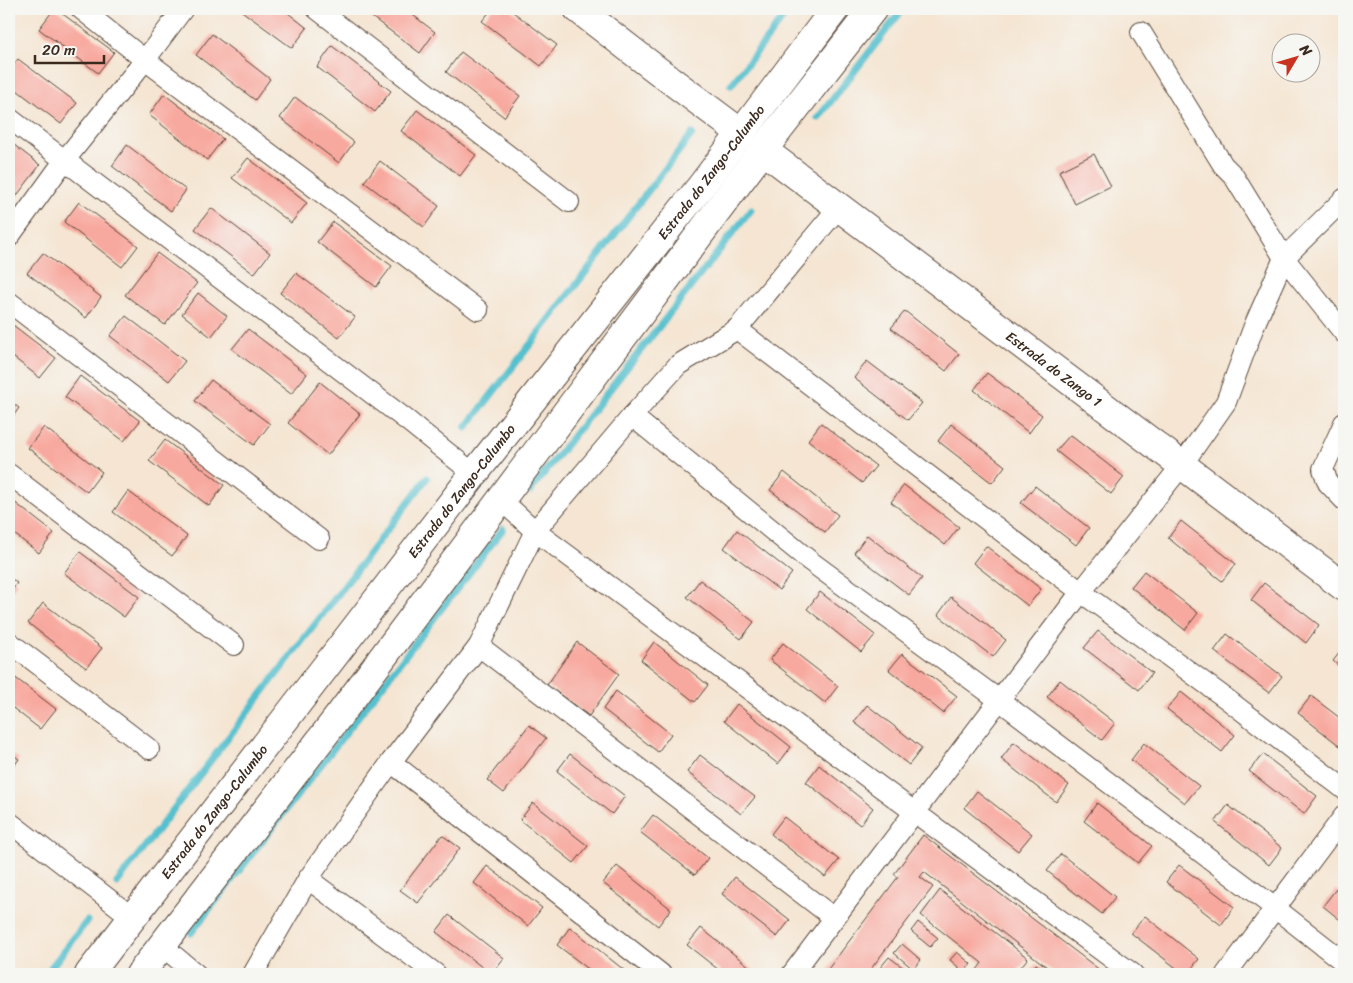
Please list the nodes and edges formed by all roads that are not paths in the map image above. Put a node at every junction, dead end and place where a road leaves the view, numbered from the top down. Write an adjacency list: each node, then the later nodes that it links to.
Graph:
1 (81, 9): 9 (street)
2 (183, 9): 9 (street)
3 (317, 9): 15 (street)
4 (578, 9): 7 (main road)
5 (835, 9): 11 (main road, Estrada do Zango-Calumbo)
6 (873, 9): 12 (main road, Estrada do Zango-Calumbo)
7 (599, 17): 11 (main road)
8 (1141, 32): 18 (street)
9 (145, 60): 13 (street); 20 (street)
10 (9, 118): 13 (street)
11 (741, 133): 27 (main road, Estrada do Zango-Calumbo)
12 (764, 150): 16 (main road, Estrada do Zango 1); 28 (main road, Estrada do Zango-Calumbo)
13 (64, 161): 17 (street); 27 (street)
14 (1344, 199): 18 (street)
15 (569, 202)
16 (839, 207): 21 (street); 25 (main road, Estrada do Zango 1)
17 (9, 237)
18 (1284, 258): 22 (street); 25 (street)
19 (9, 302): 31 (street)
20 (478, 310)
21 (736, 329): 23 (street); 33 (street)
22 (1344, 333)
23 (632, 416): 30 (street); 37 (street)
24 (1344, 423): 29 (street)
25 (1182, 466): 32 (main road, Estrada do Zango 1); 33 (street)
26 (9, 474): 35 (street)
27 (474, 474): 46 (main road, Estrada do Zango-Calumbo)
28 (501, 500): 30 (street); 48 (main road, Estrada do Zango-Calumbo)
29 (1344, 500)
30 (535, 530): 36 (street); 41 (street)
31 (318, 538)
32 (1344, 587)
33 (1081, 592): 37 (street); 40 (street)
34 (9, 642): 38 (street)
35 (234, 645)
36 (479, 646): 39 (street); 47 (street)
37 (999, 700): 41 (street); 45 (street)
38 (149, 749)
39 (391, 762): 44 (street); 55 (street)
40 (1344, 790)
41 (915, 812): 47 (street); 57 (street)
42 (1344, 816): 45 (street)
43 (9, 822): 46 (street)
44 (308, 880): 53 (street); 54 (street)
45 (1275, 908): 49 (street); 58 (street)
46 (133, 918): 50 (main road, Estrada do Zango-Calumbo)
47 (834, 918): 56 (street)
48 (161, 945): 51 (main road, Estrada do Zango-Calumbo); 52 (street)
49 (1344, 962)
50 (89, 974)
51 (140, 974)
52 (196, 974)
53 (253, 974)
54 (436, 974)
55 (662, 974)
56 (792, 974)
57 (1133, 974)
58 (1226, 974)

